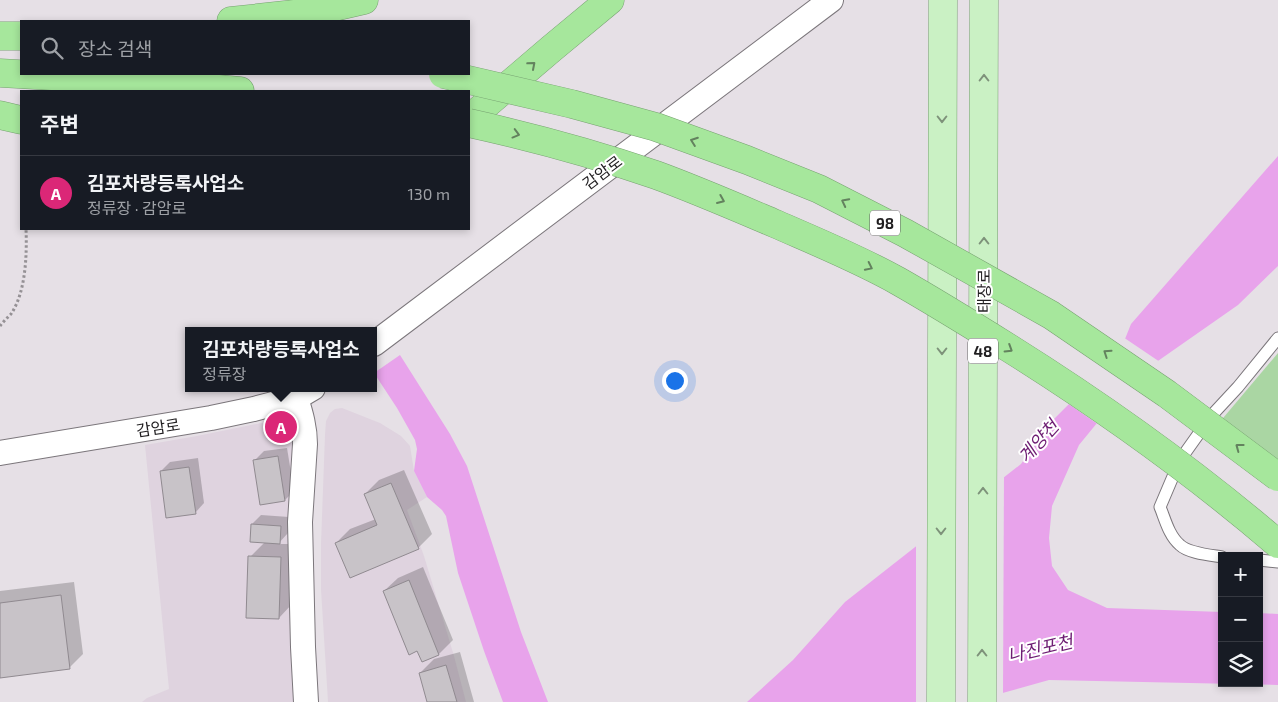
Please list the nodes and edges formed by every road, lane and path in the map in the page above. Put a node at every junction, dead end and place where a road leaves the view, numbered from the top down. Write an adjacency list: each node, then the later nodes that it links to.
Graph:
1 (364, 0): 6 (highway)
2 (610, 0): 16 (highway, one-way to 2)
3 (831, 0): 21 (street, 감암로)
4 (942, 0): 30 (main road, one-way to 30, bridge)
5 (984, 0): 31 (main road, 태장로 / 48, one-way to 5, bridge)
6 (240, 20)
7 (0, 36): 8 (highway)
8 (20, 36)
9 (0, 73): 10 (highway)
10 (20, 74)
11 (34, 75): 13 (highway)
12 (446, 75): 24 (highway, 98, one-way to 12, bridge)
13 (229, 90)
14 (0, 115): 15 (highway)
15 (20, 120)
16 (470, 120)
17 (470, 121): 25 (highway, one-way to 25, bridge)
18 (26, 230): 19 (path)
19 (0, 326)
20 (1278, 338): 26 (lane)
21 (377, 342)
22 (305, 393): 23 (street, 감암로); 29 (street)
23 (0, 453)
24 (1278, 476)
25 (1278, 544)
26 (1218, 556)
27 (1263, 560): 28 (lane)
28 (1278, 562)
29 (306, 702)
30 (941, 702)
31 (982, 702)

